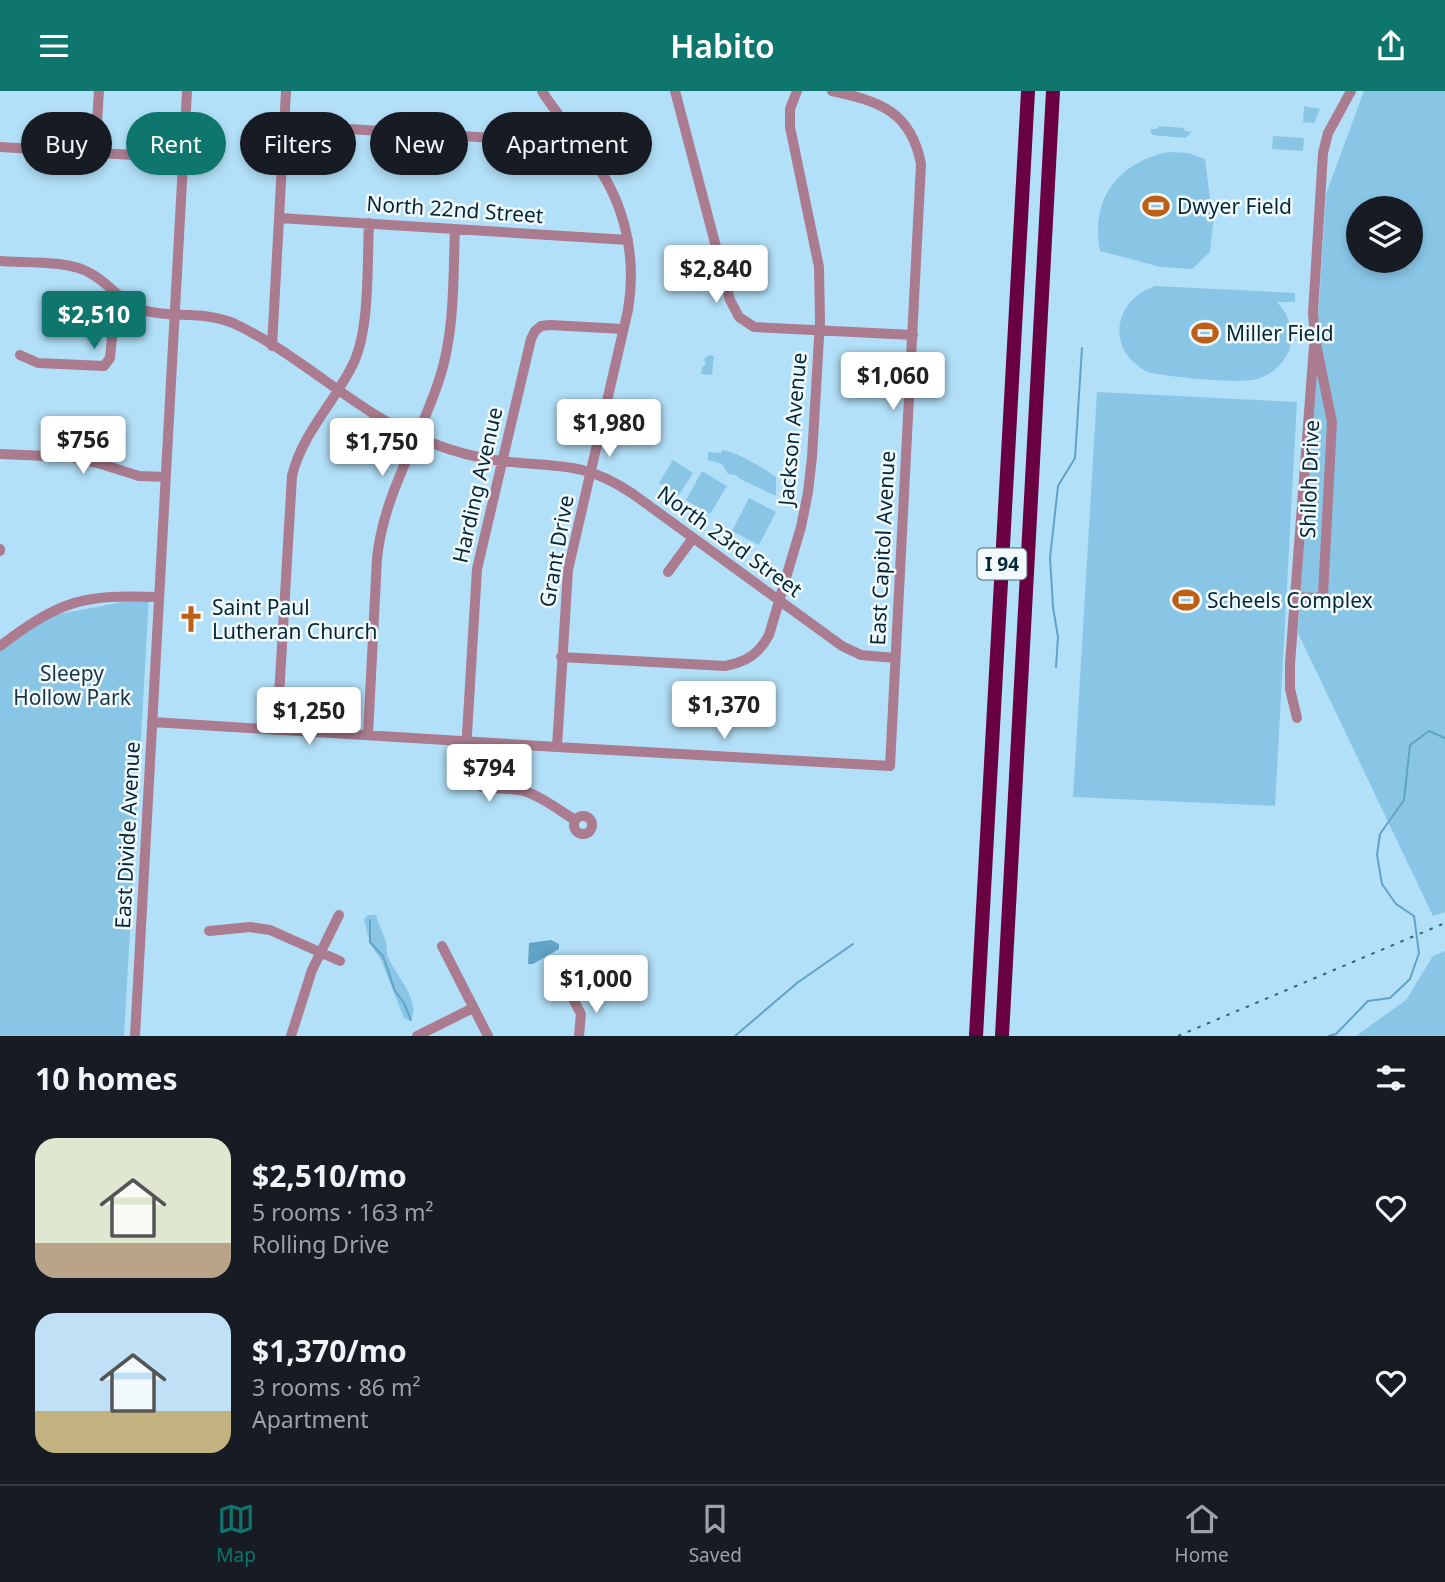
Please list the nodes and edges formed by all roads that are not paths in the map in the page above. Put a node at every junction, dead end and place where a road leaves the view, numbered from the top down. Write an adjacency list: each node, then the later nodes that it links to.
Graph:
1 (99, 91): 11 (street)
2 (187, 91): 12 (street, East Divide Avenue)
3 (286, 91): 13 (street)
4 (542, 91): 14 (street, Grant Drive)
5 (675, 91): 30 (street)
6 (797, 91): 30 (street, Jackson Avenue)
7 (832, 91): 31 (street, East Capitol Avenue)
8 (1028, 91): 68 (highway, I 94)
9 (1053, 91): 69 (highway, I 94)
10 (1351, 91): 32 (street, Shiloh Drive)
11 (98, 112)
12 (186, 112)
13 (285, 112)
14 (557, 112)
15 (356, 129): 16 (street)
16 (482, 137)
17 (0, 147): 18 (street)
18 (21, 148)
19 (182, 175): 28 (street, East Divide Avenue)
20 (281, 175): 22 (street)
21 (604, 175): 25 (street, Grant Drive)
22 (279, 218): 23 (street, North 22nd Street); 33 (street)
23 (369, 223): 24 (street, North 22nd Street); 35 (street)
24 (455, 229): 25 (street, North 22nd Street); 36 (street)
25 (628, 240): 29 (street, Grant Drive)
26 (0, 261): 27 (street, North 23rd Street)
27 (124, 299): 28 (street, North 23rd Street); 34 (street)
28 (174, 313): 33 (street, North 23rd Street); 40 (street, East Divide Avenue)
29 (623, 329): 38 (street, Harding Avenue); 39 (street, Grant Drive)
30 (820, 330): 31 (street); 45 (street, Jackson Avenue)
31 (913, 335): 48 (street, East Capitol Avenue)
32 (1315, 339): 44 (street, Shiloh Drive); 44 (street, Shiloh Drive)
33 (272, 346): 35 (street, North 23rd Street)
34 (20, 355)
35 (338, 389): 36 (street, North 23rd Street); 51 (street)
36 (416, 437): 38 (street, North 23rd Street); 52 (street)
37 (0, 454): 40 (street)
38 (502, 461): 39 (street, North 23rd Street); 53 (street, Harding Avenue)
39 (590, 471): 41 (street, North 23rd Street); 47 (street, Grant Drive)
40 (165, 477): 43 (street, East Divide Avenue)
41 (693, 538): 42 (street); 45 (street, North 23rd Street)
42 (668, 572)
43 (159, 597): 46 (street); 50 (street, East Divide Avenue)
44 (1295, 597): 49 (street, Shiloh Drive)
45 (779, 600): 47 (street, Jackson Avenue); 48 (street, North 23rd Street)
46 (0, 646)
47 (561, 657): 54 (street, Grant Drive)
48 (895, 658): 54 (street, East Capitol Avenue)
49 (1297, 718)
50 (152, 722): 51 (street); 63 (street, East Divide Avenue)
51 (276, 730): 52 (street)
52 (368, 735): 53 (street)
53 (467, 741): 54 (street); 55 (street, Harding Avenue)
54 (557, 747)
55 (575, 820)
56 (339, 915): 59 (street)
57 (209, 931): 59 (street)
58 (442, 946): 62 (street)
59 (320, 951): 60 (street); 64 (street)
60 (340, 961)
61 (574, 1001): 67 (street)
62 (473, 1008): 65 (street); 66 (street)
63 (135, 1036)
64 (290, 1036)
65 (417, 1036)
66 (488, 1036)
67 (579, 1036)
68 (976, 1036)
69 (1002, 1036)

